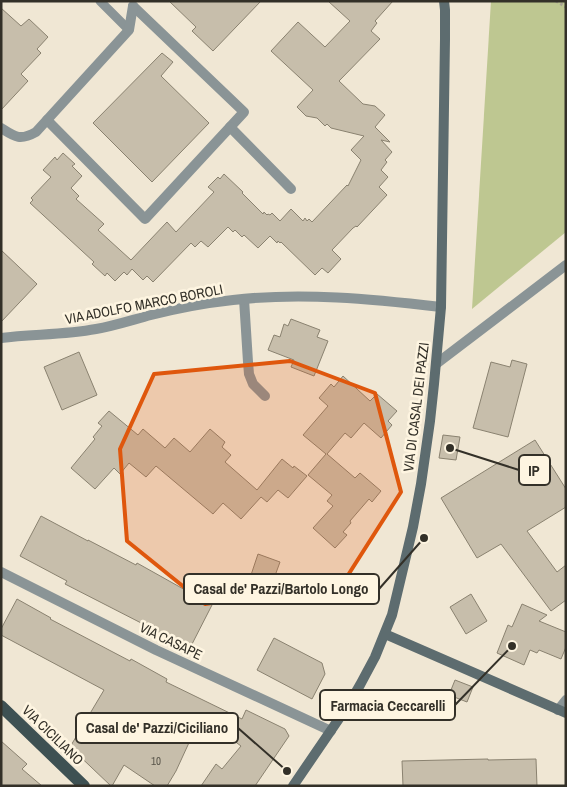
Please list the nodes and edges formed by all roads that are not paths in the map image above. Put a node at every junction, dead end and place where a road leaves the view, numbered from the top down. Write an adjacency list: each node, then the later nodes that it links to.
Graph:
1 (100, 1): 4 (lane)
2 (444, 1): 11 (street, VIA DI CASAL DEI PAZZI)
3 (135, 4): 4 (street); 6 (street)
4 (129, 30): 5 (street)
5 (47, 120): 6 (street); 7 (street)
6 (230, 127): 8 (street)
7 (1, 128)
8 (291, 189)
9 (566, 265): 13 (street)
10 (244, 299): 11 (street, VIA ADOLFO MARCO BOROLI); 12 (street, VIA ADOLFO MARCO BOROLI); 14 (street)
11 (441, 307): 13 (street, VIA DI CASAL DEI PAZZI)
12 (1, 338)
13 (436, 364): 16 (street, VIA DI CASAL DEI PAZZI)
14 (265, 396)
15 (1, 572): 20 (street, VIA CASAPE)
16 (385, 634): 19 (street); 20 (street, VIA DI CASAL DEI PAZZI)
17 (566, 700): 19 (street)
18 (1, 706): 21 (main road, VIA CICILIANO)
19 (562, 711)
20 (331, 731): 22 (street, VIA DI CASAL DEI PAZZI)
21 (84, 786)
22 (293, 786)

